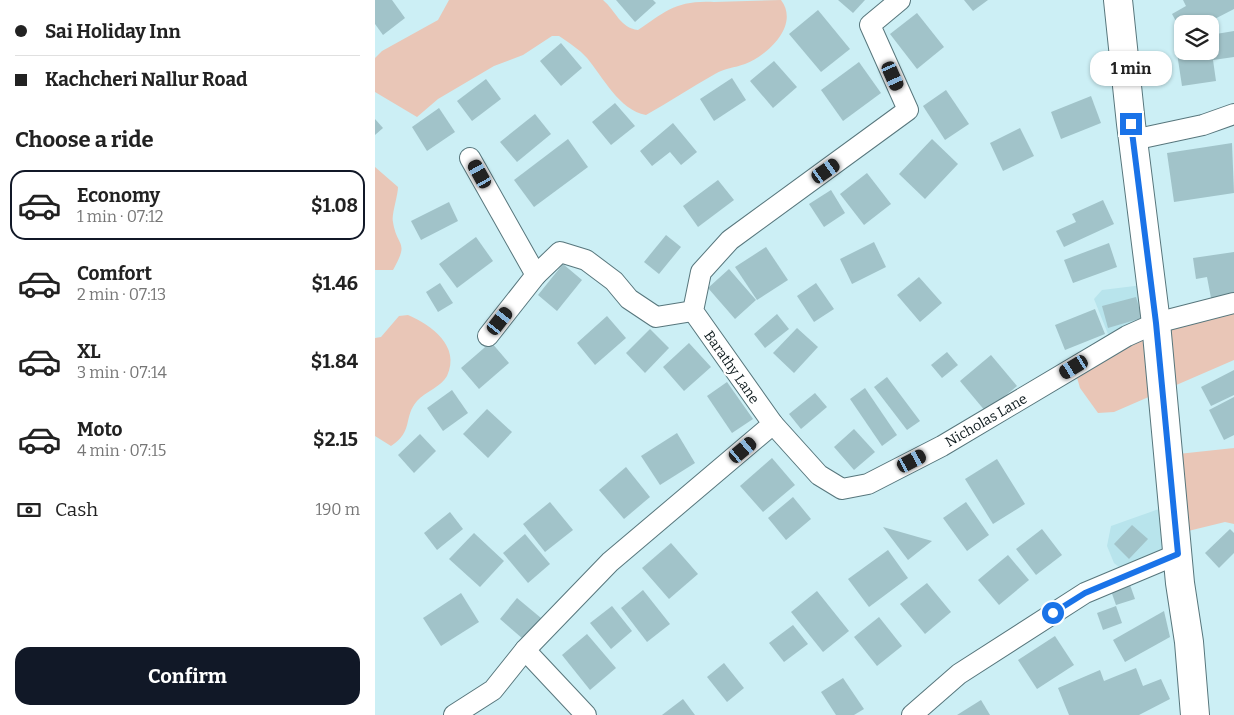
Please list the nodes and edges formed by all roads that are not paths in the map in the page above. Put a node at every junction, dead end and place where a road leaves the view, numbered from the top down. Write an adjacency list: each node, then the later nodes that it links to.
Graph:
1 (900, 0): 8 (street)
2 (1118, 0): 4 (street)
3 (1234, 114): 4 (street)
4 (1133, 140): 9 (street)
5 (471, 158): 6 (street)
6 (536, 274): 8 (street); 10 (street)
7 (1234, 303): 9 (street, Nicholas Lane)
8 (693, 311): 11 (street, Barathy Lane)
9 (1156, 323): 11 (street, Nicholas Lane); 12 (street)
10 (488, 336)
11 (773, 424): 13 (street)
12 (1178, 554): 16 (street); 17 (street)
13 (525, 650): 14 (street); 15 (street)
14 (454, 715)
15 (586, 715)
16 (912, 715)
17 (1195, 715)

